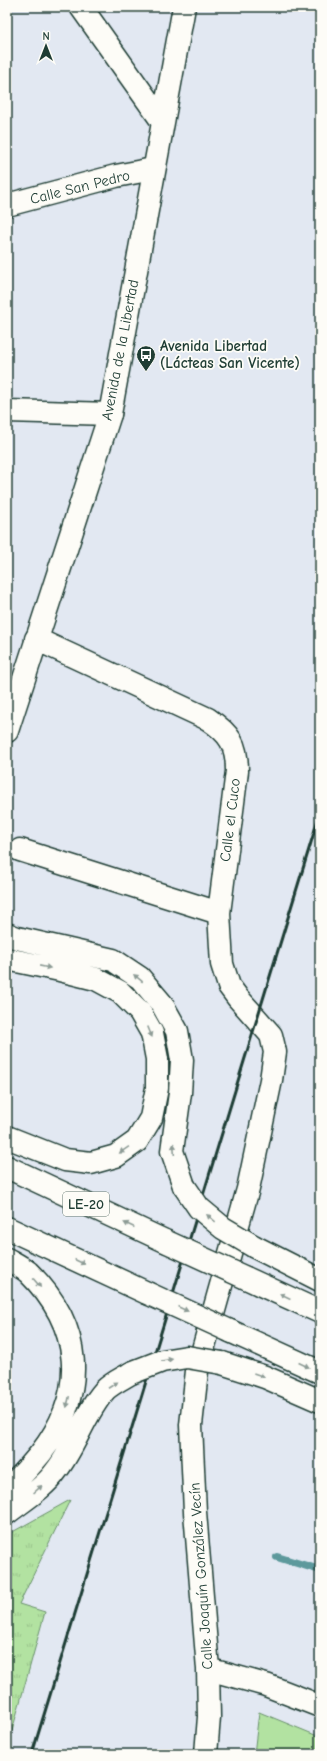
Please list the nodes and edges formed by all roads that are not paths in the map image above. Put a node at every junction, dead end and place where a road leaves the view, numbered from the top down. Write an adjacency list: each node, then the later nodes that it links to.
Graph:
1 (81, 7): 3 (main road)
2 (184, 7): 3 (main road, Avenida de la Libertad)
3 (162, 121): 4 (main road, Avenida de la Libertad)
4 (153, 169): 5 (main road, Calle San Pedro); 7 (main road, Avenida de la Libertad)
5 (7, 206)
6 (7, 411): 7 (main road)
7 (110, 414): 8 (main road, Avenida de la Libertad)
8 (36, 639): 9 (main road, Avenida de la Libertad); 11 (main road, Calle el Cuco)
9 (7, 731)
10 (20, 850): 11 (main road)
11 (219, 913): 21 (main road, Calle el Cuco)
12 (10, 936): 18 (main road, one-way to 12, bridge)
13 (11, 961): 14 (main road, one-way to 14)
14 (7, 1137)
15 (7, 1167): 19 (main road, LE-20, one-way to 15, bridge)
16 (7, 1228): 20 (main road, one-way to 20, bridge)
17 (7, 1259): 23 (main road, one-way to 23)
18 (320, 1280)
19 (320, 1312)
20 (320, 1372)
21 (194, 1398): 25 (main road, Calle Joaquín González Vecín)
22 (320, 1401): 24 (main road, one-way to 22, bridge)
23 (7, 1488)
24 (7, 1512)
25 (208, 1669): 26 (main road); 27 (main road, Calle Joaquín González Vecín)
26 (320, 1706)
27 (206, 1754)

